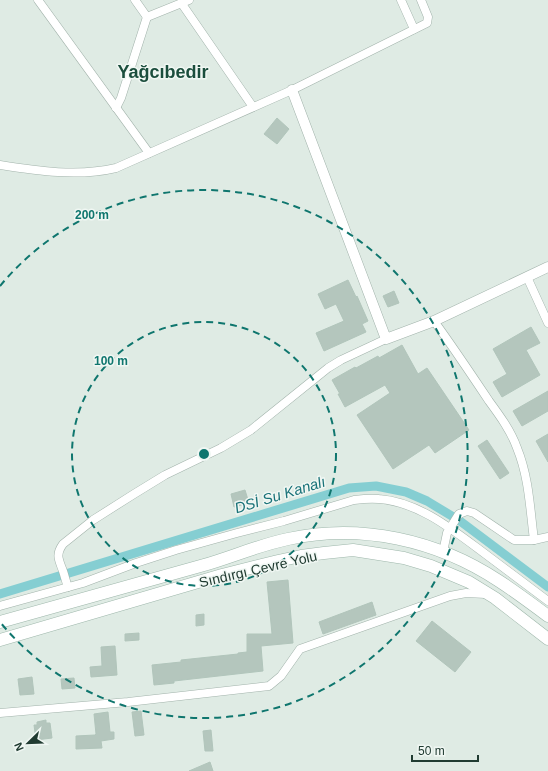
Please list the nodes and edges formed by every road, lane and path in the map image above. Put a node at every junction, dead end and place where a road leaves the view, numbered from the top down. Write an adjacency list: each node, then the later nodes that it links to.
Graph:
1 (38, 0): 10 (street)
2 (135, 0): 6 (street)
3 (401, 0): 7 (street)
4 (421, 0): 7 (street)
5 (186, 2): 6 (street); 9 (street)
6 (147, 17): 10 (street)
7 (414, 29): 8 (street)
8 (292, 90): 9 (street); 17 (street)
9 (252, 107): 11 (street)
10 (116, 108): 11 (street)
11 (149, 153): 12 (street)
12 (0, 165)
13 (548, 267): 14 (street)
14 (527, 277): 15 (street); 16 (street)
15 (434, 321): 17 (street); 20 (street)
16 (548, 323)
17 (386, 339): 22 (street)
18 (452, 527): 20 (street); 21 (street); 22 (street); 24 (street)
19 (548, 536): 20 (street)
20 (534, 540)
21 (443, 552): 26 (main road, Sındırgı Çevre Yolu); 27 (main road, Sındırgı Çevre Yolu)
22 (67, 584): 25 (street)
23 (488, 594): 30 (main road, Sındırgı Çevre Yolu); 31 (main road, Sındırgı Çevre Yolu); 32 (street)
24 (548, 601)
25 (0, 606)
26 (37, 611): 28 (main road, Sındırgı Çevre Yolu); 29 (main road)
27 (548, 616)
28 (0, 622)
29 (0, 626)
30 (548, 639)
31 (0, 640)
32 (0, 714)

